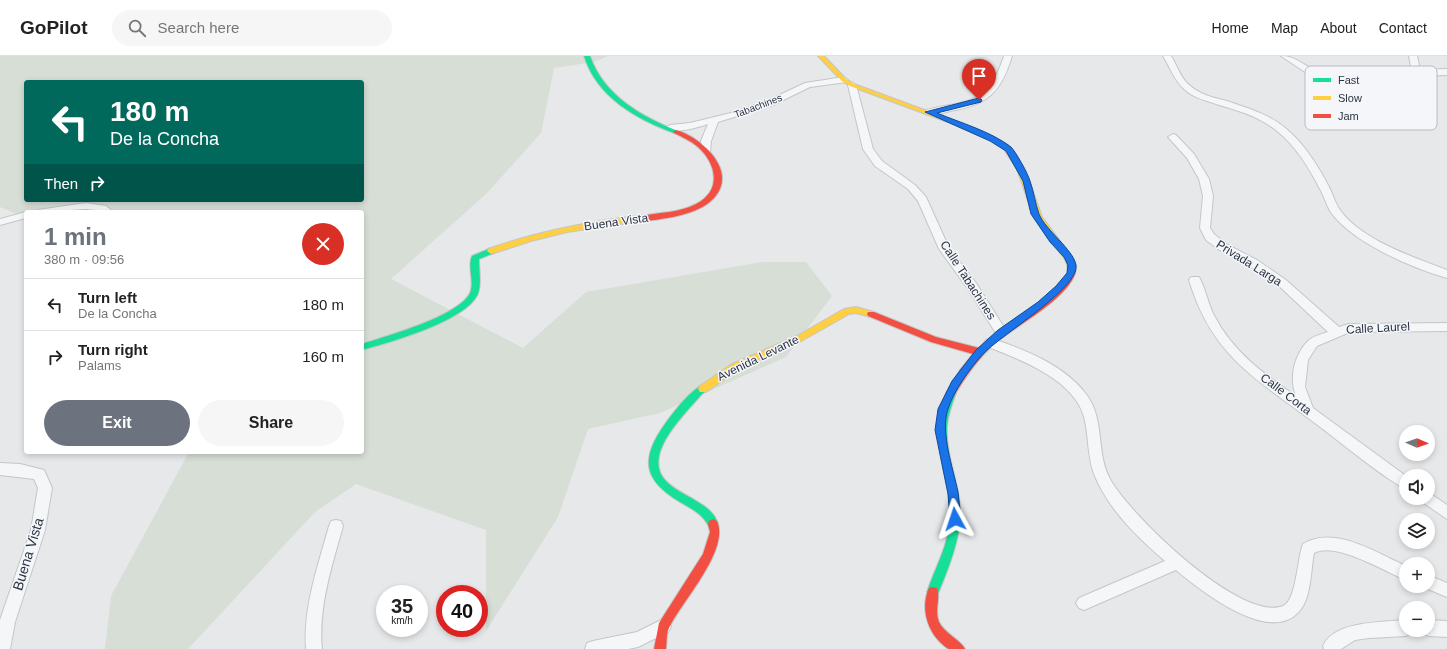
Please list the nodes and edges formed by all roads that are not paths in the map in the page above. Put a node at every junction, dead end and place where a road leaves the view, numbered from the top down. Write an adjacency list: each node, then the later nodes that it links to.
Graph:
1 (587, 56): 15 (street)
2 (821, 56): 12 (street, Calle Tabachines)
3 (1167, 56): 22 (street)
4 (1285, 56): 9 (street)
5 (1413, 56): 8 (street)
6 (998, 57): 7 (street)
7 (1007, 59): 13 (street)
8 (1415, 66)
9 (1305, 68)
10 (1437, 72): 11 (street)
11 (1447, 72)
12 (848, 82): 13 (street); 14 (street, Tabachines); 25 (street, Calle Tabachines)
13 (928, 112): 25 (street)
14 (714, 121): 15 (street, Tabachines); 17 (street)
15 (670, 128): 17 (street)
16 (1173, 137): 26 (street, Privada Larga)
17 (707, 151): 27 (street, Buena Vista)
18 (54, 210): 19 (street)
19 (106, 210)
20 (24, 216): 21 (street)
21 (0, 222)
22 (1447, 274)
23 (1195, 280): 29 (street, Calle Corta)
24 (1447, 327): 26 (street, Calle Laurel)
25 (1001, 332): 28 (street)
26 (1336, 332): 29 (street, Calle Laurel)
27 (364, 346)
28 (985, 348): 35 (street); 40 (street, Avenida Levante); 49 (street)
29 (1308, 411): 31 (street, Calle Corta)
30 (0, 469): 45 (street, Buena Vista)
31 (1399, 479)
32 (1435, 504): 33 (street)
33 (1447, 513)
34 (336, 526): 46 (street)
35 (1177, 563): 36 (street); 39 (street)
36 (1399, 570)
37 (1435, 585): 38 (street)
38 (1447, 590)
39 (1084, 603)
40 (663, 627): 47 (street); 48 (street, Avenida Levante)
41 (1399, 628): 44 (street)
42 (1435, 628): 43 (street)
43 (1447, 629)
44 (1331, 646)
45 (2, 649)
46 (314, 649)
47 (593, 649)
48 (660, 649)
49 (959, 649)

